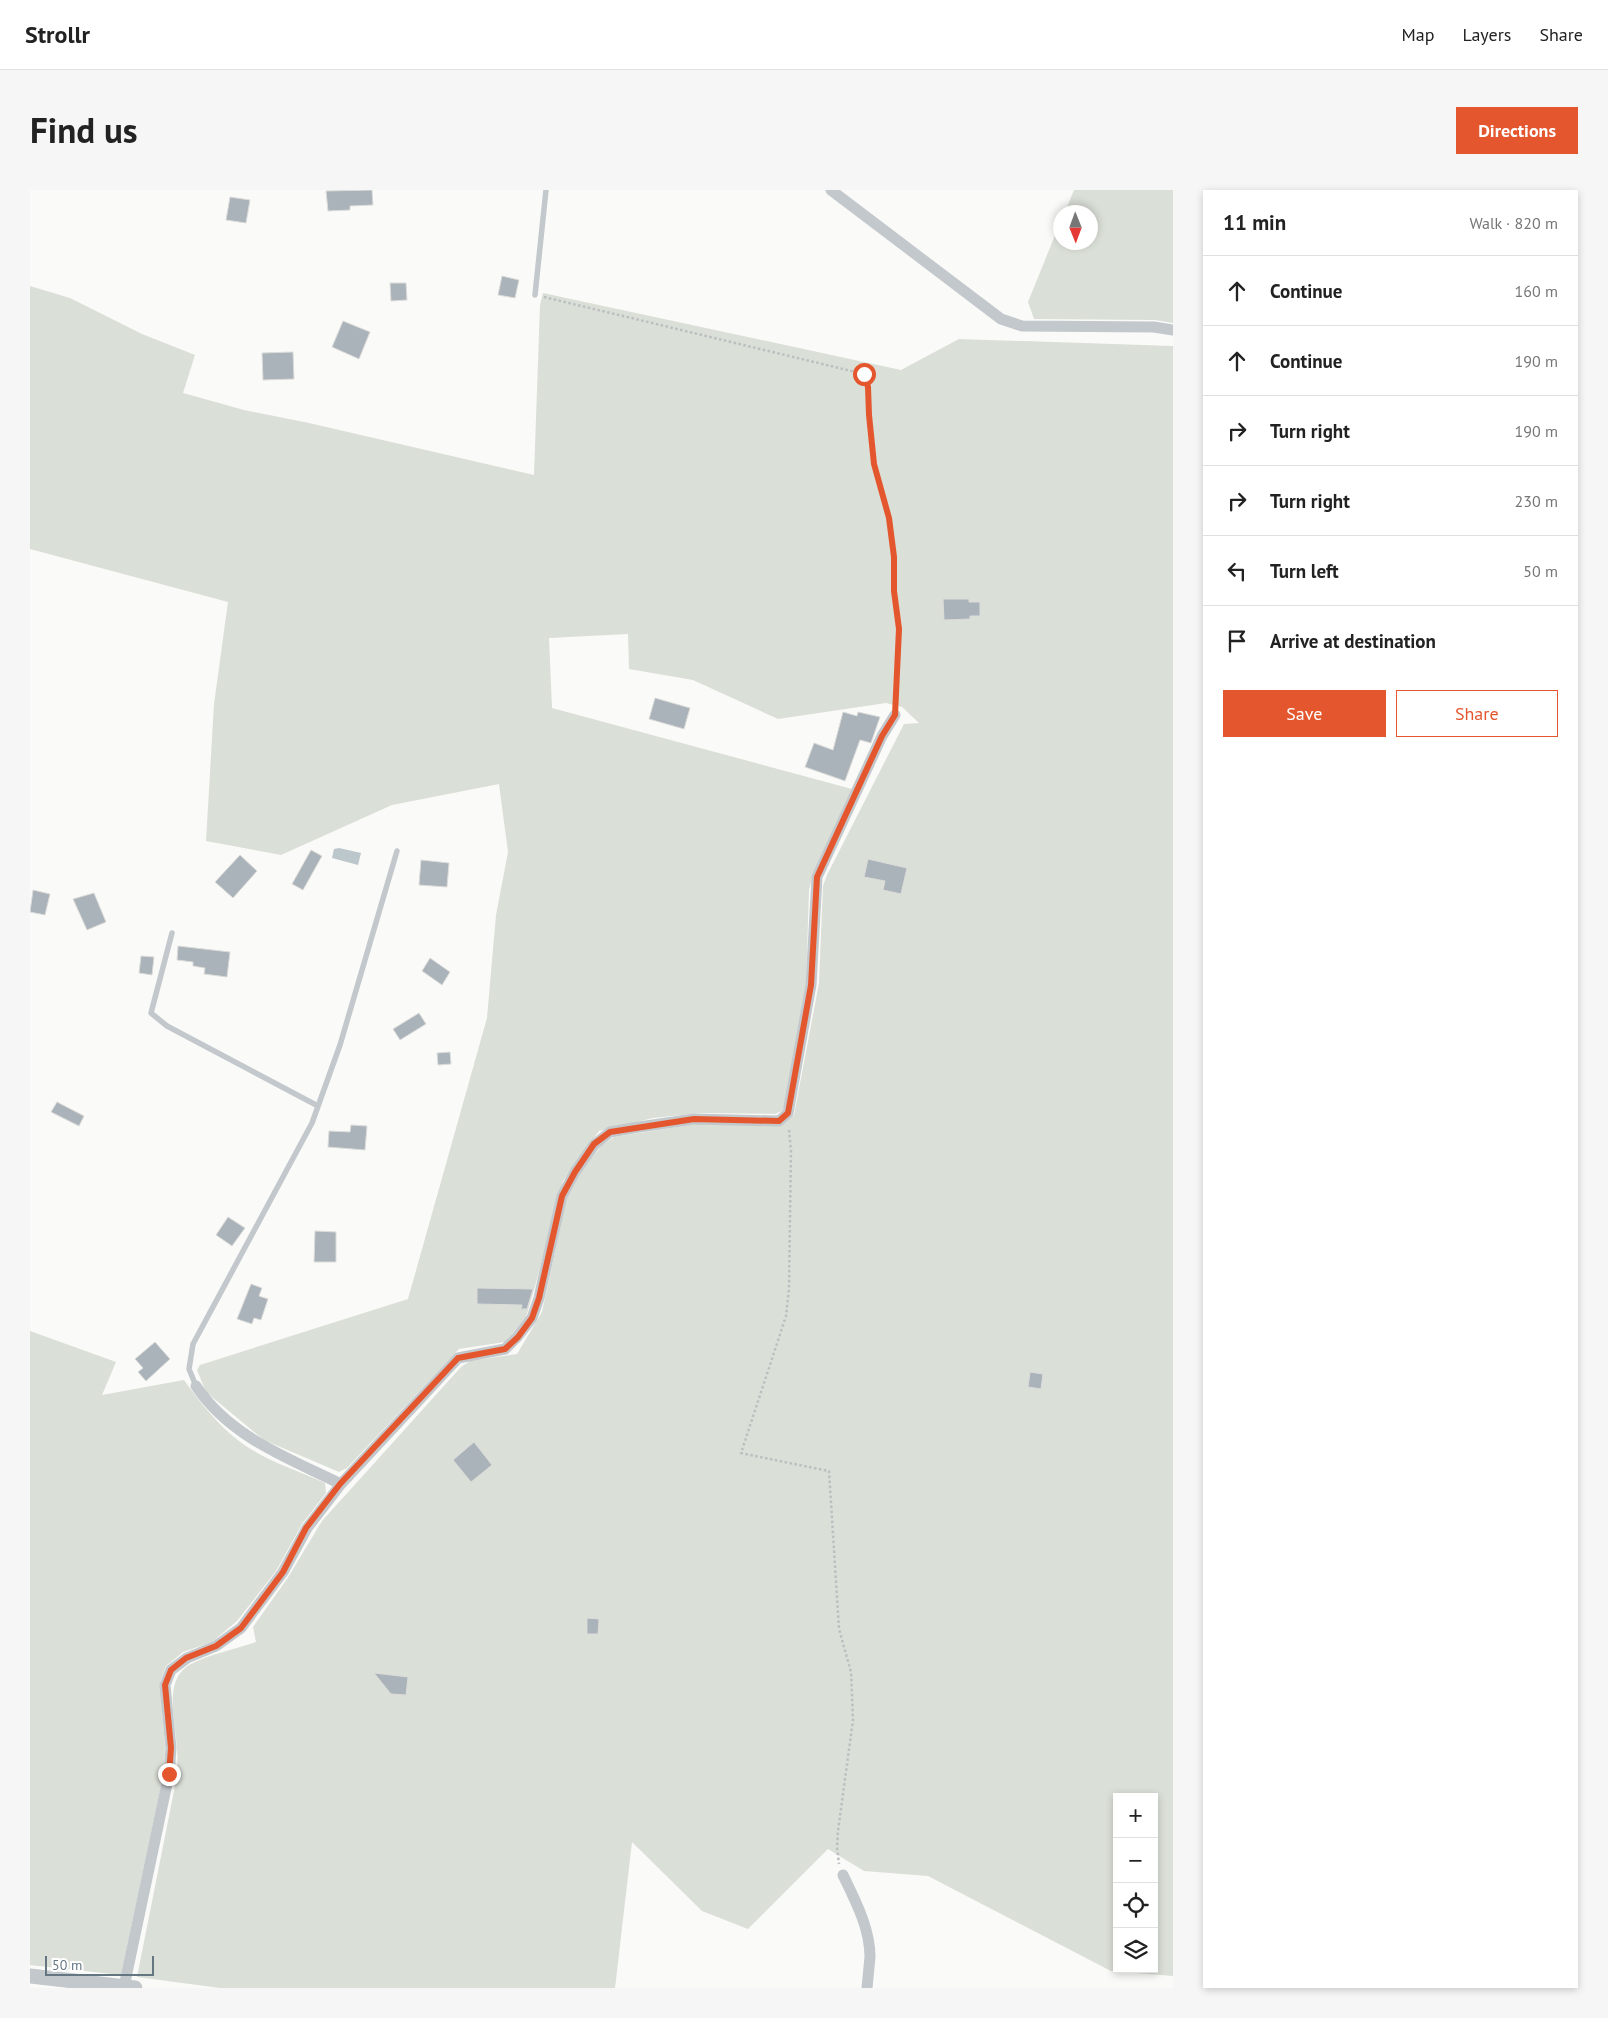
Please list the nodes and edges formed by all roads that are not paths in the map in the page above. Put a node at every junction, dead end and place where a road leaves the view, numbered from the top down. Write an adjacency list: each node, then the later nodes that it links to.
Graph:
1 (546, 190): 3 (lane)
2 (831, 190): 4 (street)
3 (535, 295)
4 (1173, 330)
5 (895, 715): 10 (street)
6 (397, 851): 8 (lane)
7 (172, 933): 8 (lane)
8 (318, 1106): 9 (lane)
9 (196, 1386): 10 (street)
10 (340, 1484): 13 (street)
11 (843, 1875): 14 (street)
12 (30, 1976): 13 (street)
13 (130, 1987)
14 (867, 1988)

